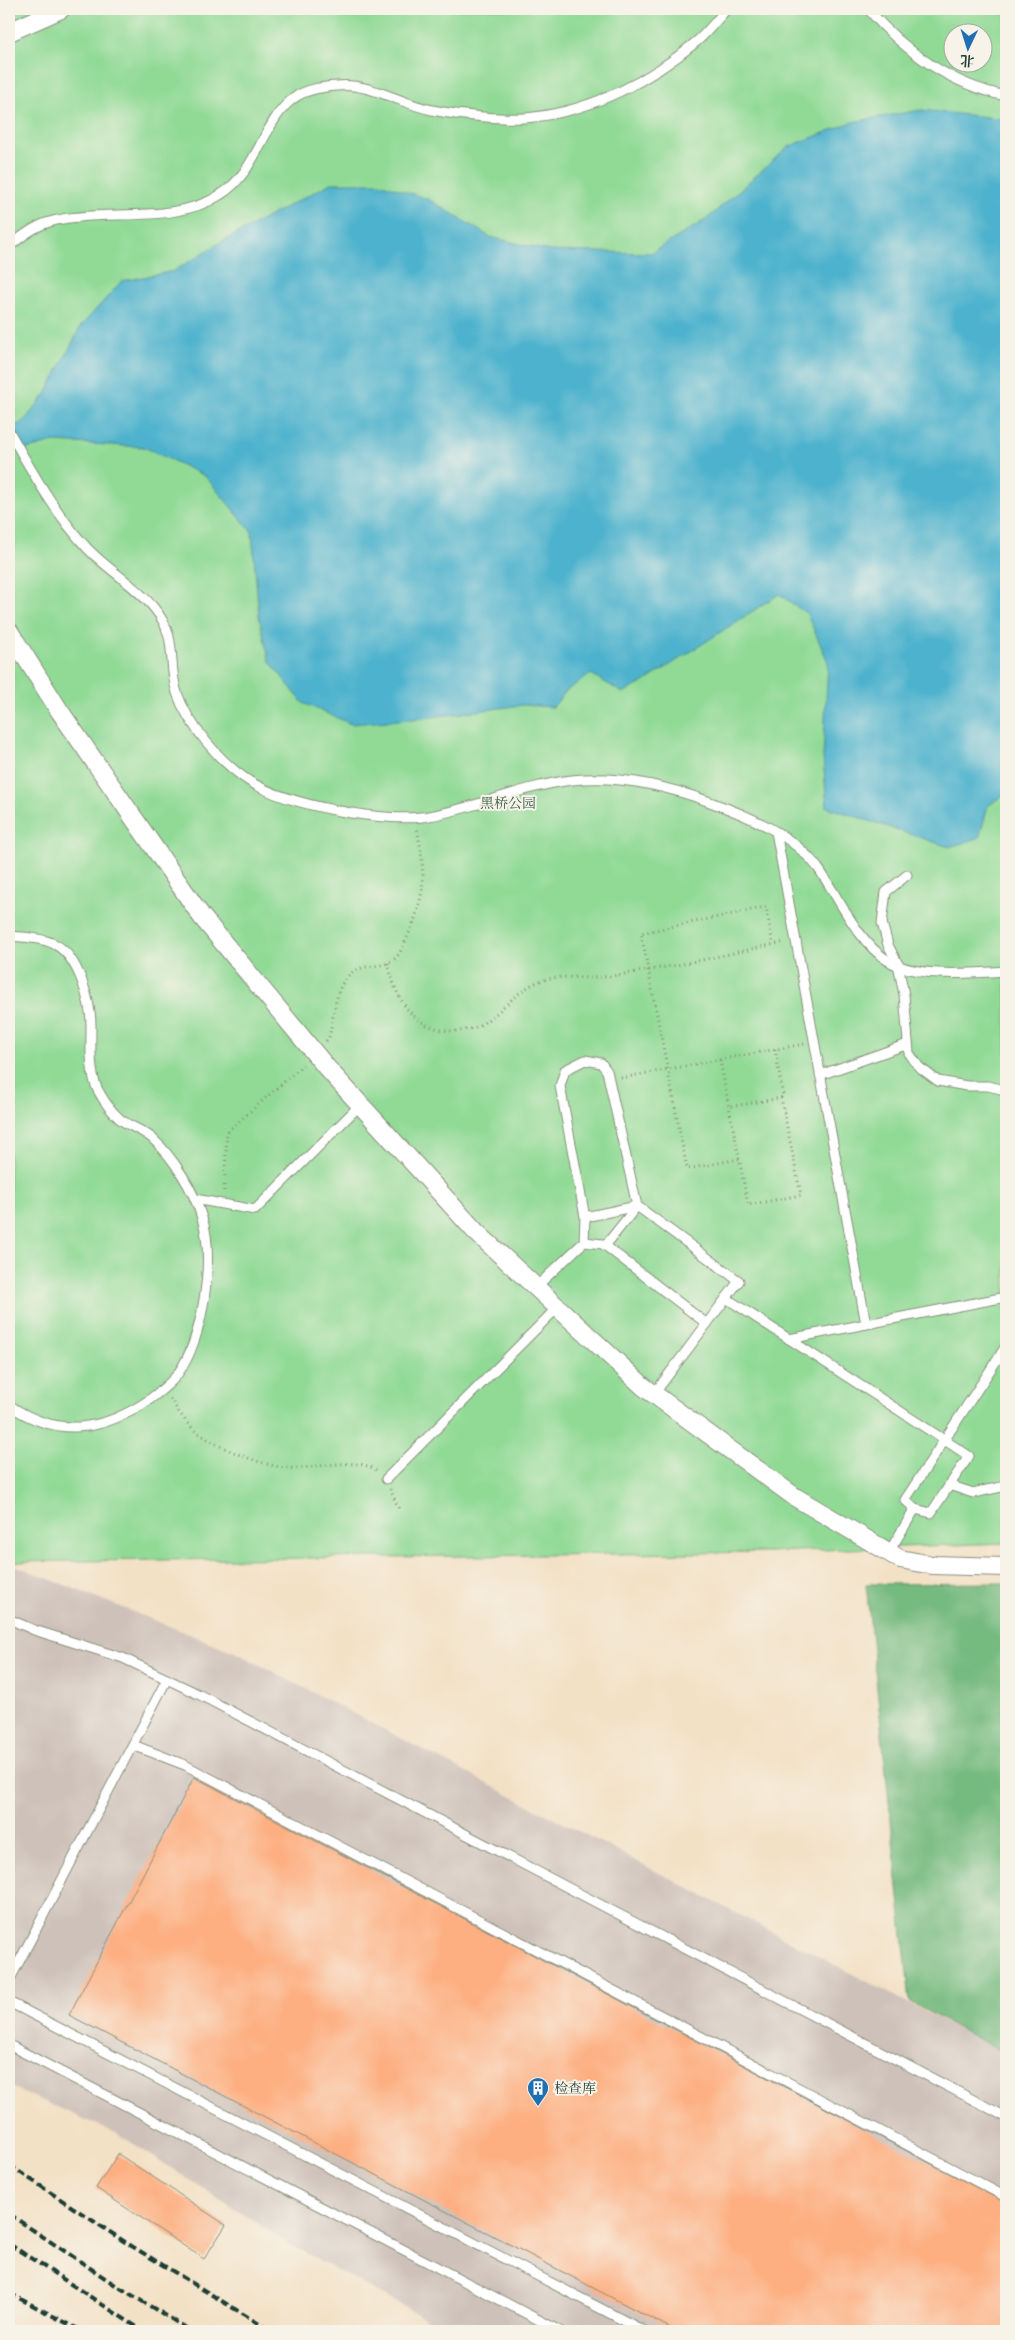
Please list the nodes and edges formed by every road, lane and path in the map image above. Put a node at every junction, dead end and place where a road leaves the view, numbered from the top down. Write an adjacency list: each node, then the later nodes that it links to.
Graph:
1 (61, 9): 4 (street)
2 (727, 9): 6 (lane)
3 (868, 9): 5 (lane)
4 (9, 32)
5 (1006, 96)
6 (9, 247)
7 (9, 431): 9 (lane)
8 (9, 631): 22 (street)
9 (415, 818): 10 (lane); 15 (path)
10 (776, 832): 13 (lane); 16 (lane)
11 (907, 875): 16 (lane)
12 (9, 936): 32 (lane)
13 (796, 940): 14 (path); 19 (lane)
14 (773, 944): 17 (path); 17 (path)
15 (388, 964): 17 (path); 22 (path)
16 (898, 964): 18 (lane); 20 (lane)
17 (649, 970): 24 (path)
18 (1006, 971)
19 (814, 1042): 21 (path); 25 (lane)
20 (908, 1044): 25 (lane); 27 (lane)
21 (775, 1049): 23 (path); 28 (path)
22 (316, 1054): 29 (street); 33 (path)
23 (720, 1060): 24 (path); 30 (path)
24 (668, 1070): 26 (path); 31 (path)
25 (820, 1075): 43 (lane)
26 (610, 1080): 34 (lane); 35 (lane)
27 (1006, 1093)
28 (781, 1098): 30 (path); 31 (path)
29 (360, 1104): 33 (lane); 38 (street)
30 (728, 1107): 31 (path)
31 (739, 1159)
32 (195, 1199): 33 (lane); 46 (lane)
33 (224, 1205)
34 (637, 1206): 35 (lane); 37 (lane); 40 (lane)
35 (585, 1217): 36 (lane)
36 (584, 1242): 37 (lane); 38 (lane)
37 (605, 1246): 42 (lane)
38 (536, 1287): 41 (street)
39 (1006, 1297): 43 (lane)
40 (726, 1298): 42 (lane); 44 (lane)
41 (558, 1307): 47 (street); 50 (lane)
42 (707, 1324): 47 (lane)
43 (866, 1324): 44 (lane)
44 (789, 1339): 49 (lane)
45 (1006, 1346): 49 (lane)
46 (162, 1390): 48 (lane); 50 (path)
47 (654, 1394): 55 (street)
48 (9, 1405)
49 (944, 1440): 51 (lane); 54 (lane)
50 (386, 1479): 53 (path)
51 (949, 1485): 52 (lane); 54 (lane)
52 (1006, 1486)
53 (399, 1509)
54 (915, 1509): 55 (lane)
55 (889, 1552): 56 (street)
56 (1006, 1567)
57 (9, 1619): 58 (lane)
58 (168, 1679): 59 (lane); 63 (lane)
59 (133, 1745): 60 (lane); 64 (lane)
60 (9, 1980)
61 (9, 2002): 66 (lane)
62 (9, 2045): 65 (lane)
63 (1006, 2117)
64 (1006, 2197)
65 (560, 2331)
66 (644, 2331)

